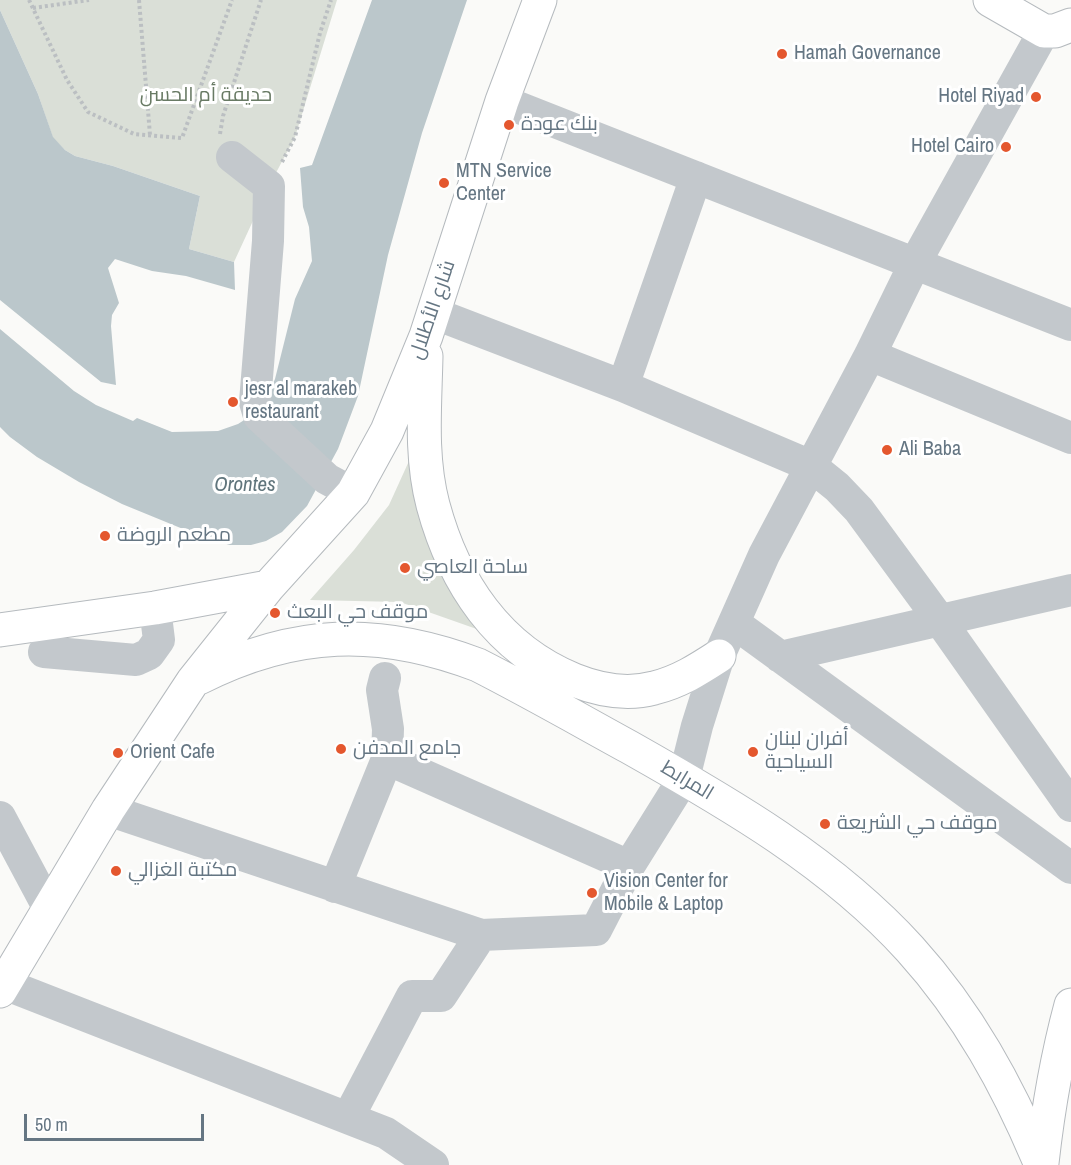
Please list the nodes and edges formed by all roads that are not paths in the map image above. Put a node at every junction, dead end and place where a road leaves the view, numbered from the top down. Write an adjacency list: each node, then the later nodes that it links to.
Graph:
1 (540, 0): 5 (main road, شارع الأطلال)
2 (990, 0): 4 (main road)
3 (1032, 0): 4 (main road)
4 (1062, 31): 8 (street)
5 (502, 101): 7 (street); 9 (main road, شارع الأطلال)
6 (232, 157): 15 (street)
7 (696, 177): 8 (street); 12 (street)
8 (915, 263): 10 (street); 11 (street)
9 (430, 324): 12 (street); 15 (main road, شارع الأطلال); 23 (main road)
10 (1071, 325)
11 (870, 355): 13 (street); 14 (street)
12 (623, 386): 14 (street)
13 (1071, 438)
14 (811, 466): 19 (street); 20 (street)
15 (340, 486): 16 (main road, شارع الأطلال)
16 (268, 587): 18 (main road); 26 (main road, شارع الأطلال)
17 (1071, 590): 19 (street)
18 (155, 608): 21 (main road); 22 (street)
19 (939, 619): 24 (street); 29 (street)
20 (734, 623): 23 (street); 24 (street)
21 (0, 630)
22 (44, 652)
23 (719, 656): 28 (street)
24 (780, 657): 33 (street)
25 (386, 678): 27 (street)
26 (193, 681): 28 (main road, المرابط); 30 (main road, شارع الأطلال)
27 (387, 759): 32 (street); 34 (street)
28 (684, 778): 32 (street); 41 (main road, المرابط)
29 (1071, 806)
30 (108, 810): 34 (street); 35 (main road, شارع الأطلال)
31 (0, 817): 35 (street)
32 (629, 866): 36 (street)
33 (1071, 868)
34 (334, 887): 36 (street)
35 (48, 907): 37 (main road, شارع الأطلال)
36 (482, 935): 39 (street)
37 (2, 987): 39 (street)
38 (1071, 1005): 41 (main road)
39 (348, 1118): 40 (street)
40 (433, 1165)
41 (1041, 1165)

